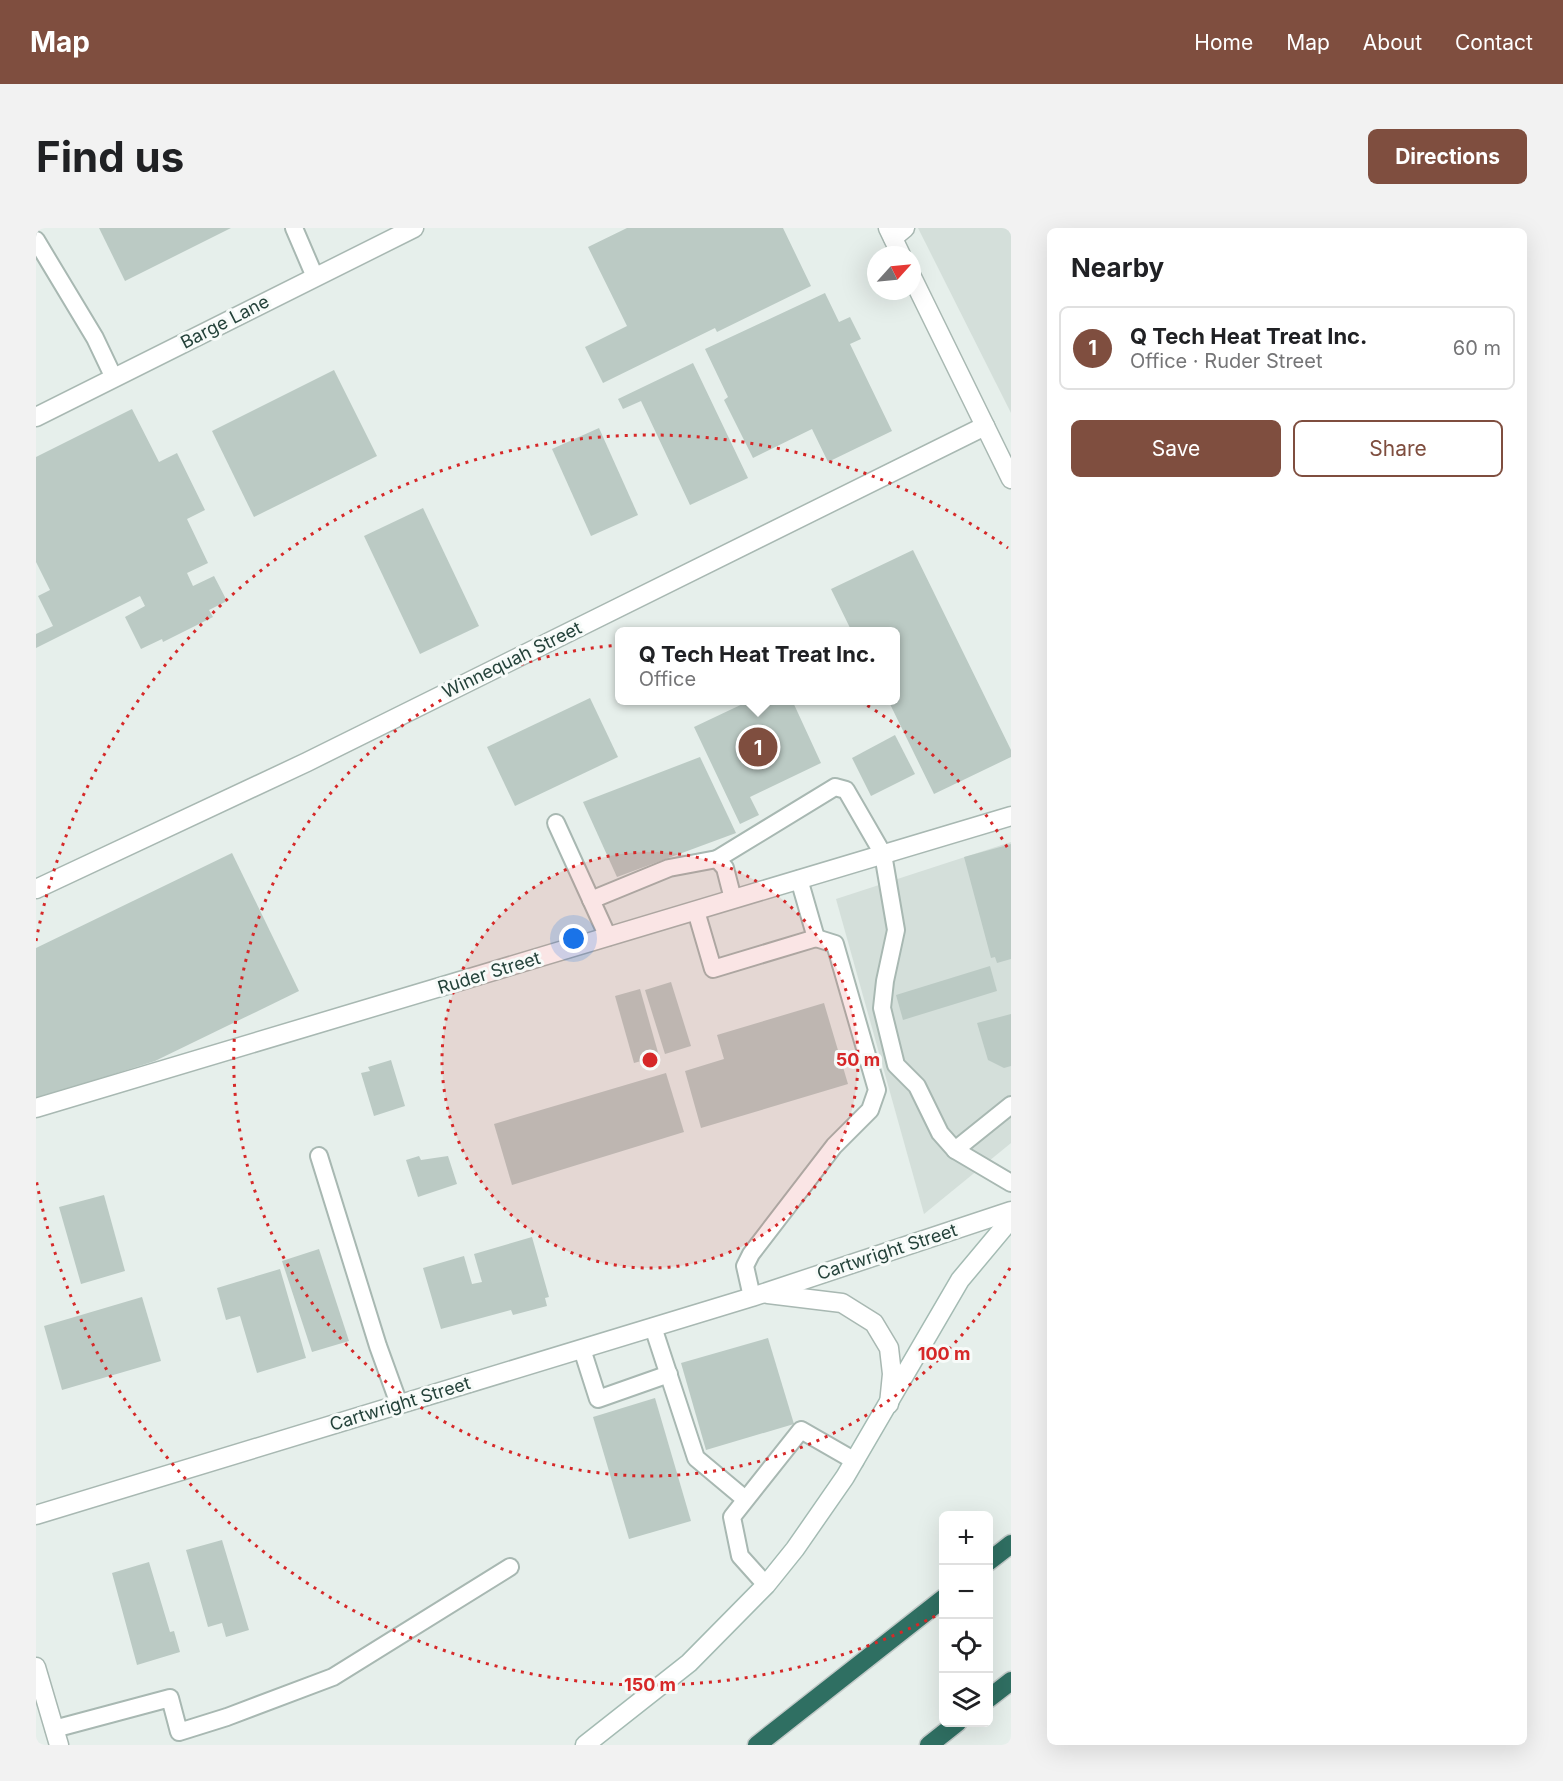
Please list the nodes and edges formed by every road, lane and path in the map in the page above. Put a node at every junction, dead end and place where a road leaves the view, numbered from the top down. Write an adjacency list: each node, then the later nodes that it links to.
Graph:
1 (294, 228): 6 (lane)
2 (414, 228): 6 (street, Barge Lane)
3 (895, 231): 5 (street)
4 (36, 240): 8 (lane)
5 (899, 246)
6 (315, 278): 8 (street, Barge Lane)
7 (921, 295): 10 (street)
8 (114, 378): 9 (street, Barge Lane)
9 (36, 417)
10 (985, 426): 11 (street); 17 (street, Winnequah Street)
11 (1011, 479)
12 (1011, 816): 14 (street, Ruder Street)
13 (556, 823): 19 (lane)
14 (884, 854): 15 (lane); 16 (street, Ruder Street); 25 (lane)
15 (717, 859): 18 (lane); 19 (lane)
16 (799, 879): 18 (street, Ruder Street); 22 (lane)
17 (36, 889)
18 (733, 899): 20 (street, Ruder Street)
19 (591, 900): 21 (lane)
20 (696, 910): 21 (street, Ruder Street); 22 (lane)
21 (608, 937): 24 (street, Ruder Street)
22 (816, 938): 30 (lane)
23 (1011, 1106): 25 (lane)
24 (36, 1108)
25 (955, 1150): 27 (lane)
26 (319, 1156): 34 (lane)
27 (1011, 1183)
28 (1011, 1211): 30 (street, Cartwright Street)
29 (1011, 1219): 35 (street)
30 (758, 1295): 31 (street, Cartwright Street); 35 (street, Cartwright Street)
31 (653, 1327): 32 (street, Cartwright Street); 33 (lane)
32 (582, 1348): 33 (lane); 34 (street, Cartwright Street)
33 (669, 1374): 37 (lane)
34 (399, 1404): 38 (street, Cartwright Street)
35 (889, 1406): 36 (street)
36 (855, 1461): 37 (lane); 42 (street)
37 (746, 1499): 42 (lane)
38 (36, 1515)
39 (1011, 1544): 40 (highway)
40 (993, 1558)
41 (510, 1567): 48 (lane)
42 (766, 1585): 49 (street)
43 (939, 1602): 50 (highway)
44 (36, 1667): 48 (street)
45 (1011, 1681): 46 (highway)
46 (993, 1695)
47 (952, 1727): 51 (highway)
48 (57, 1737)
49 (585, 1745)
50 (757, 1745)
51 (929, 1745)

